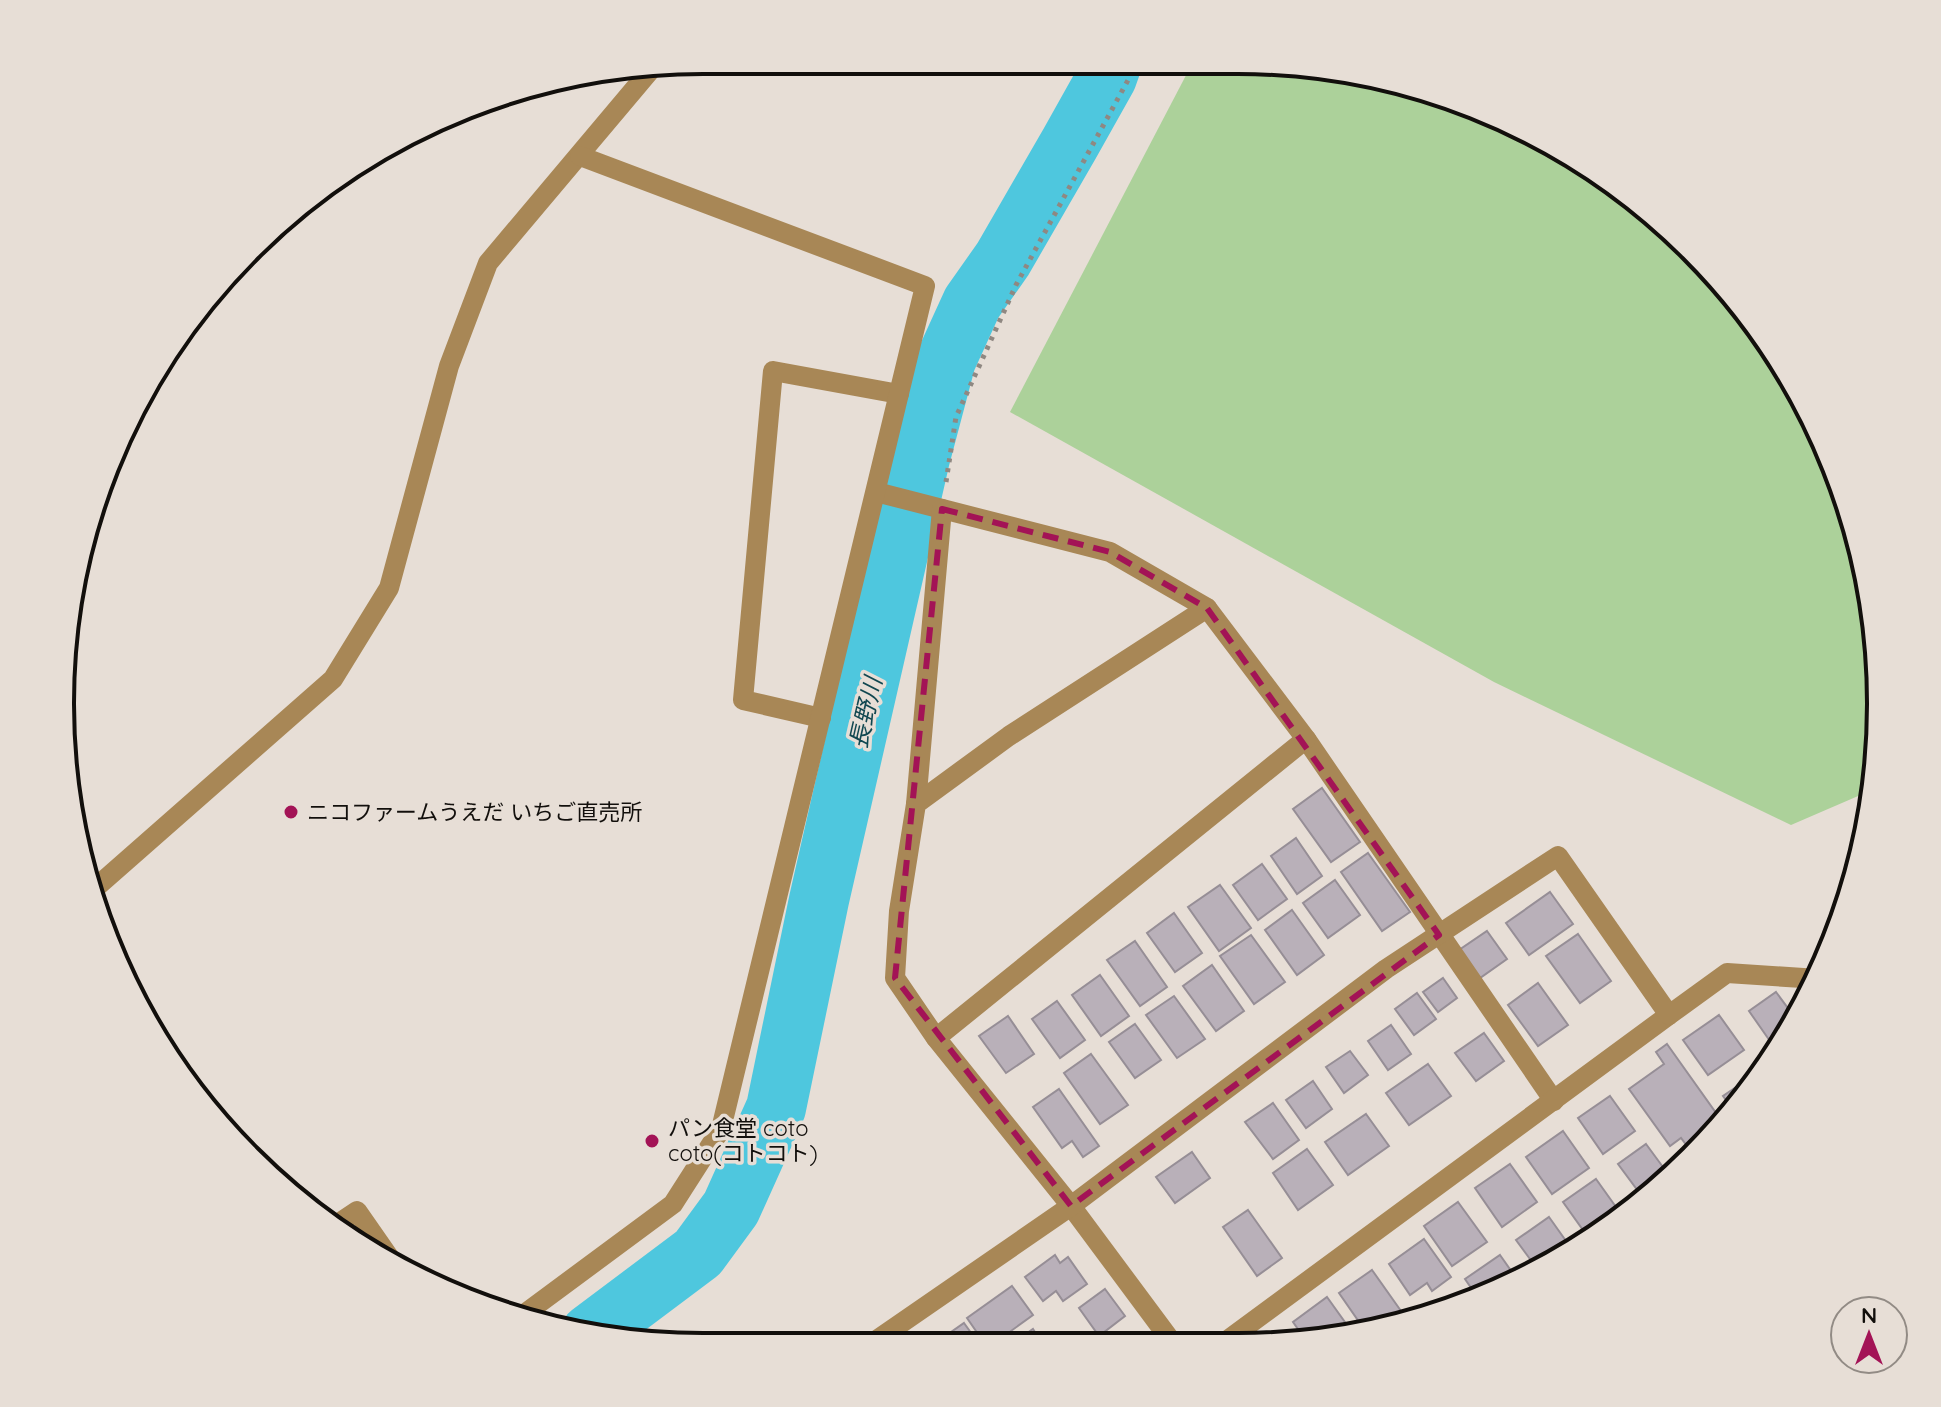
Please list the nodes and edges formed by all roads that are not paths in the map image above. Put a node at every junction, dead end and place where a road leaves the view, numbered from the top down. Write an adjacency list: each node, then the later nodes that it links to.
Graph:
1 (645, 77): 2 (street)
2 (580, 156): 3 (street); 10 (street)
3 (899, 394): 4 (street); 7 (street)
4 (876, 492): 5 (street); 7 (street)
5 (942, 509): 6 (street); 9 (street)
6 (1207, 608): 8 (street); 9 (street)
7 (821, 718): 19 (street)
8 (1306, 739): 11 (street); 14 (street)
9 (916, 804): 14 (street)
10 (100, 884)
11 (1439, 935): 13 (street); 15 (street); 16 (street)
12 (1804, 978): 13 (street)
13 (1669, 1015): 15 (street)
14 (936, 1038): 16 (street)
15 (1554, 1101): 22 (street)
16 (1071, 1206): 20 (street); 21 (street)
17 (344, 1220): 18 (street)
18 (379, 1243)
19 (531, 1309)
20 (887, 1333)
21 (1165, 1333)
22 (1237, 1333)

